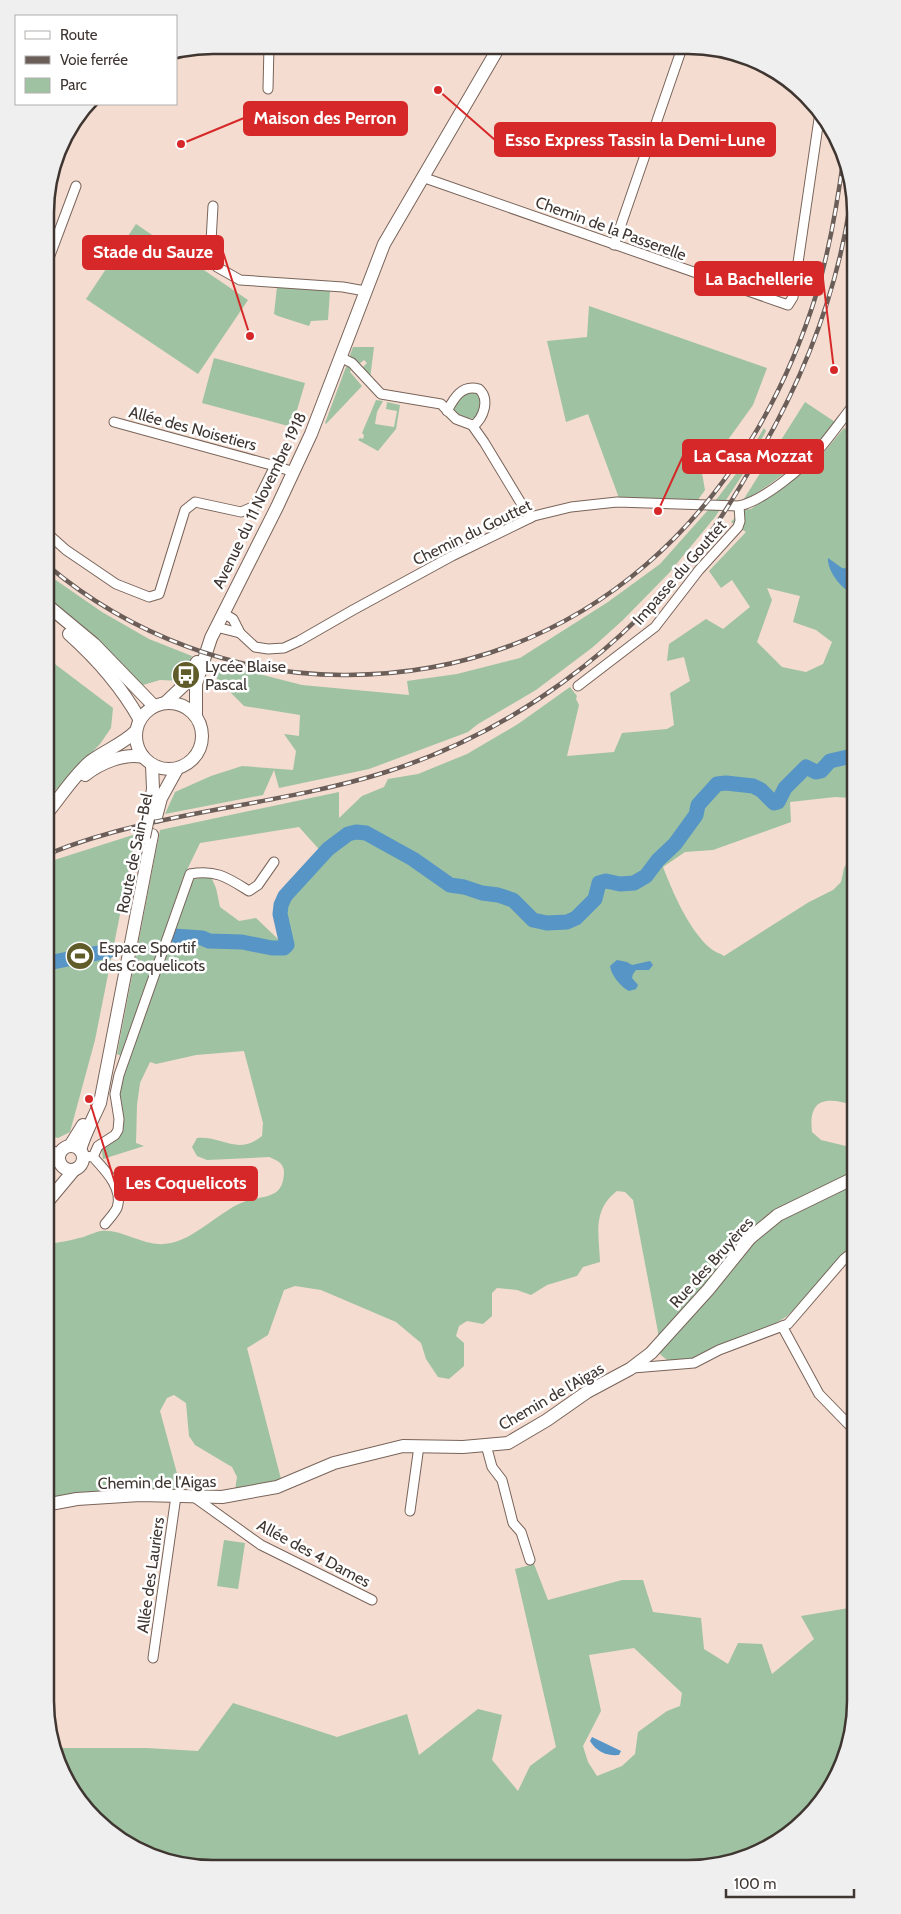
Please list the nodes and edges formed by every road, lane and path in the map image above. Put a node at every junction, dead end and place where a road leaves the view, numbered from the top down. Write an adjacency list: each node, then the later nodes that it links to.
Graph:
1 (269, 54): 4 (street)
2 (495, 54): 6 (main road, Avenue du 11 Novembre 1918)
3 (680, 54): 10 (street)
4 (268, 89)
5 (818, 122): 10 (street, Chemin de la Passerelle)
6 (422, 177): 10 (street, Chemin de la Passerelle); 11 (main road, Avenue du 11 Novembre 1918)
7 (76, 186): 9 (street)
8 (214, 206): 11 (street)
9 (54, 245)
10 (614, 245)
11 (365, 291): 12 (main road, Avenue du 11 Novembre 1918)
12 (340, 357): 13 (street); 18 (main road, Avenue du 11 Novembre 1918)
13 (447, 410): 16 (street); 16 (street)
14 (847, 413): 19 (street, Chemin du Gouttet)
15 (114, 422): 17 (street, Allée des Noisetiers)
16 (473, 426): 20 (street)
17 (275, 466): 18 (street, Allée des Noisetiers); 21 (street)
18 (294, 472): 23 (main road, Avenue du 11 Novembre 1918)
19 (739, 506): 20 (street, Chemin du Gouttet); 27 (street, Impasse du Gouttet)
20 (530, 518): 26 (street, Chemin du Gouttet)
21 (54, 540)
22 (54, 611): 28 (main road)
23 (223, 613): 25 (main road, Avenue du 11 Novembre 1918); 26 (street, Chemin du Gouttet)
24 (54, 620): 30 (main road)
25 (213, 633): 26 (street, Chemin du Gouttet); 28 (main road, Avenue du 11 Novembre 1918); 29 (main road, Avenue du 11 Novembre 1918)
26 (240, 633)
27 (578, 686)
28 (159, 704): 29 (main road); 30 (main road)
29 (196, 716): 32 (main road)
30 (138, 725): 31 (main road); 33 (main road)
31 (148, 761): 32 (main road); 33 (main road); 35 (main road, Route de Sain-Bel)
32 (177, 768): 35 (main road, Route de Sain-Bel)
33 (64, 793): 34 (main road)
34 (54, 805)
35 (152, 817): 37 (main road, Route de Sain-Bel, bridge)
36 (274, 862): 37 (street)
37 (72, 1152): 38 (main road); 38 (main road, Route de Sain-Bel); 42 (street)
38 (68, 1169): 40 (main road); 41 (main road)
39 (847, 1181): 45 (main road, Rue des Bruyères)
40 (54, 1184)
41 (54, 1192)
42 (105, 1224)
43 (847, 1256): 44 (street, Chemin de l'Aigas)
44 (782, 1326): 45 (street, Chemin de l'Aigas); 46 (street)
45 (630, 1369): 47 (main road, Chemin de l'Aigas)
46 (847, 1423)
47 (486, 1445): 48 (main road, Chemin de l'Aigas); 53 (street)
48 (419, 1446): 50 (main road, Chemin de l'Aigas); 52 (street)
49 (176, 1496): 50 (main road, Chemin de l'Aigas); 51 (main road, Chemin de l'Aigas); 55 (street, Allée des Lauriers)
50 (194, 1497): 54 (street, Allée des 4 Dames)
51 (54, 1503)
52 (410, 1511)
53 (530, 1560)
54 (372, 1600)
55 (154, 1658)

